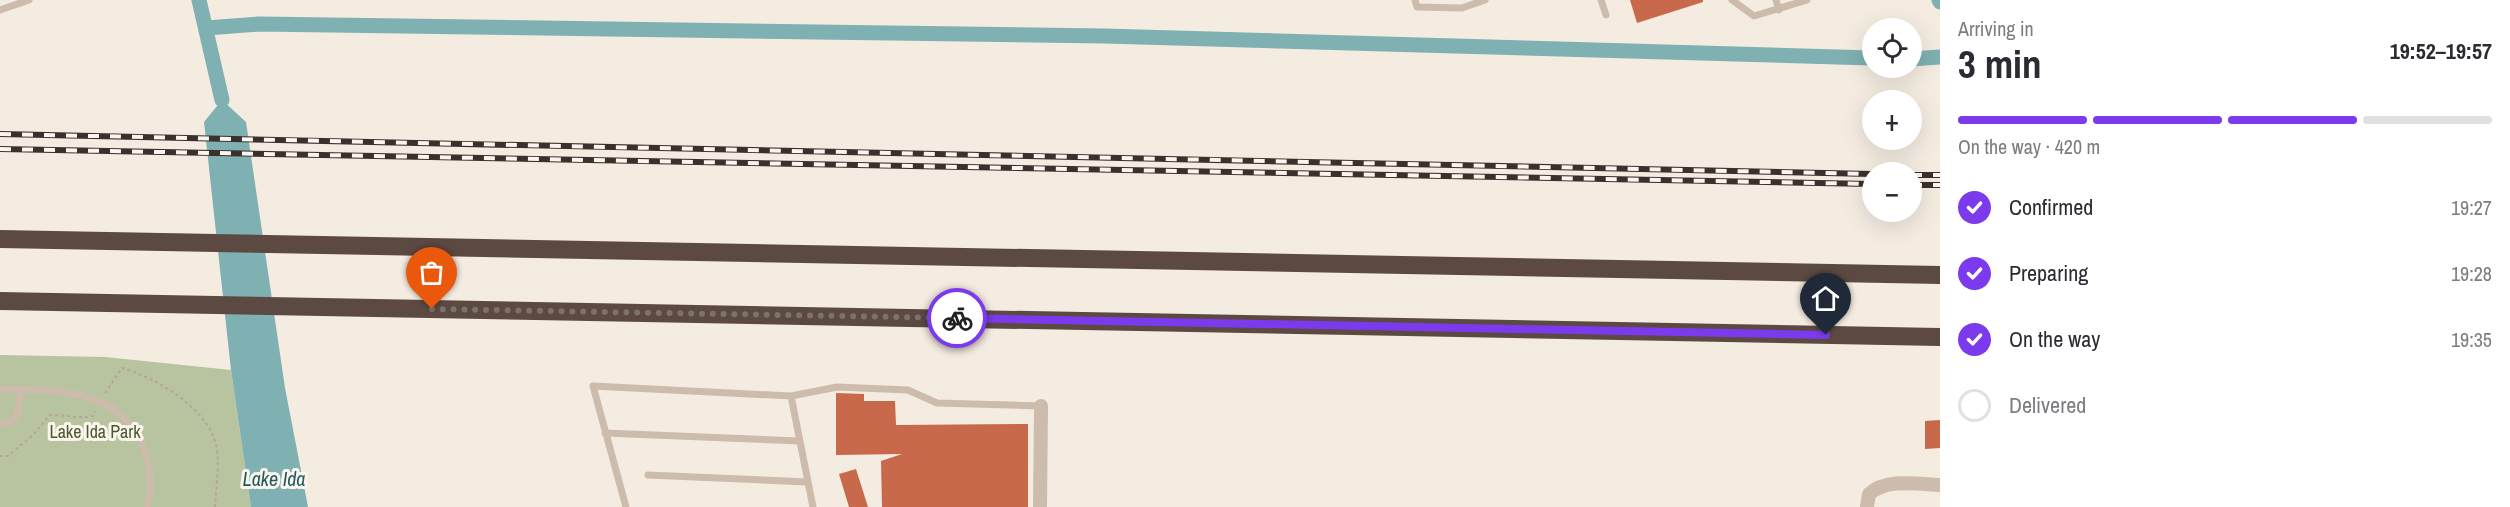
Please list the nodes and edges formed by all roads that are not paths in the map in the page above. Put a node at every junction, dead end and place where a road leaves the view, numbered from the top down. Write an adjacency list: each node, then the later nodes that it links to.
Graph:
1 (29, 0): 8 (lane)
2 (1415, 0): 3 (lane)
3 (1485, 0)
4 (1601, 0): 10 (lane)
5 (1732, 0): 9 (lane)
6 (1776, 0): 9 (lane)
7 (1807, 0): 9 (lane)
8 (0, 10)
9 (1779, 10)
10 (1606, 15)
11 (0, 239): 12 (highway)
12 (1940, 275)
13 (0, 301): 14 (highway)
14 (1940, 337)
15 (0, 390): 16 (lane)
16 (20, 390): 19 (lane); 25 (lane)
17 (790, 396): 18 (lane); 20 (lane); 21 (lane)
18 (1041, 406): 28 (street)
19 (0, 424)
20 (605, 433): 21 (lane); 26 (lane)
21 (800, 441): 23 (lane)
22 (648, 475): 23 (lane)
23 (808, 482): 27 (lane)
24 (1940, 485): 29 (street)
25 (147, 507)
26 (626, 507)
27 (813, 507)
28 (1040, 507)
29 (1867, 507)

